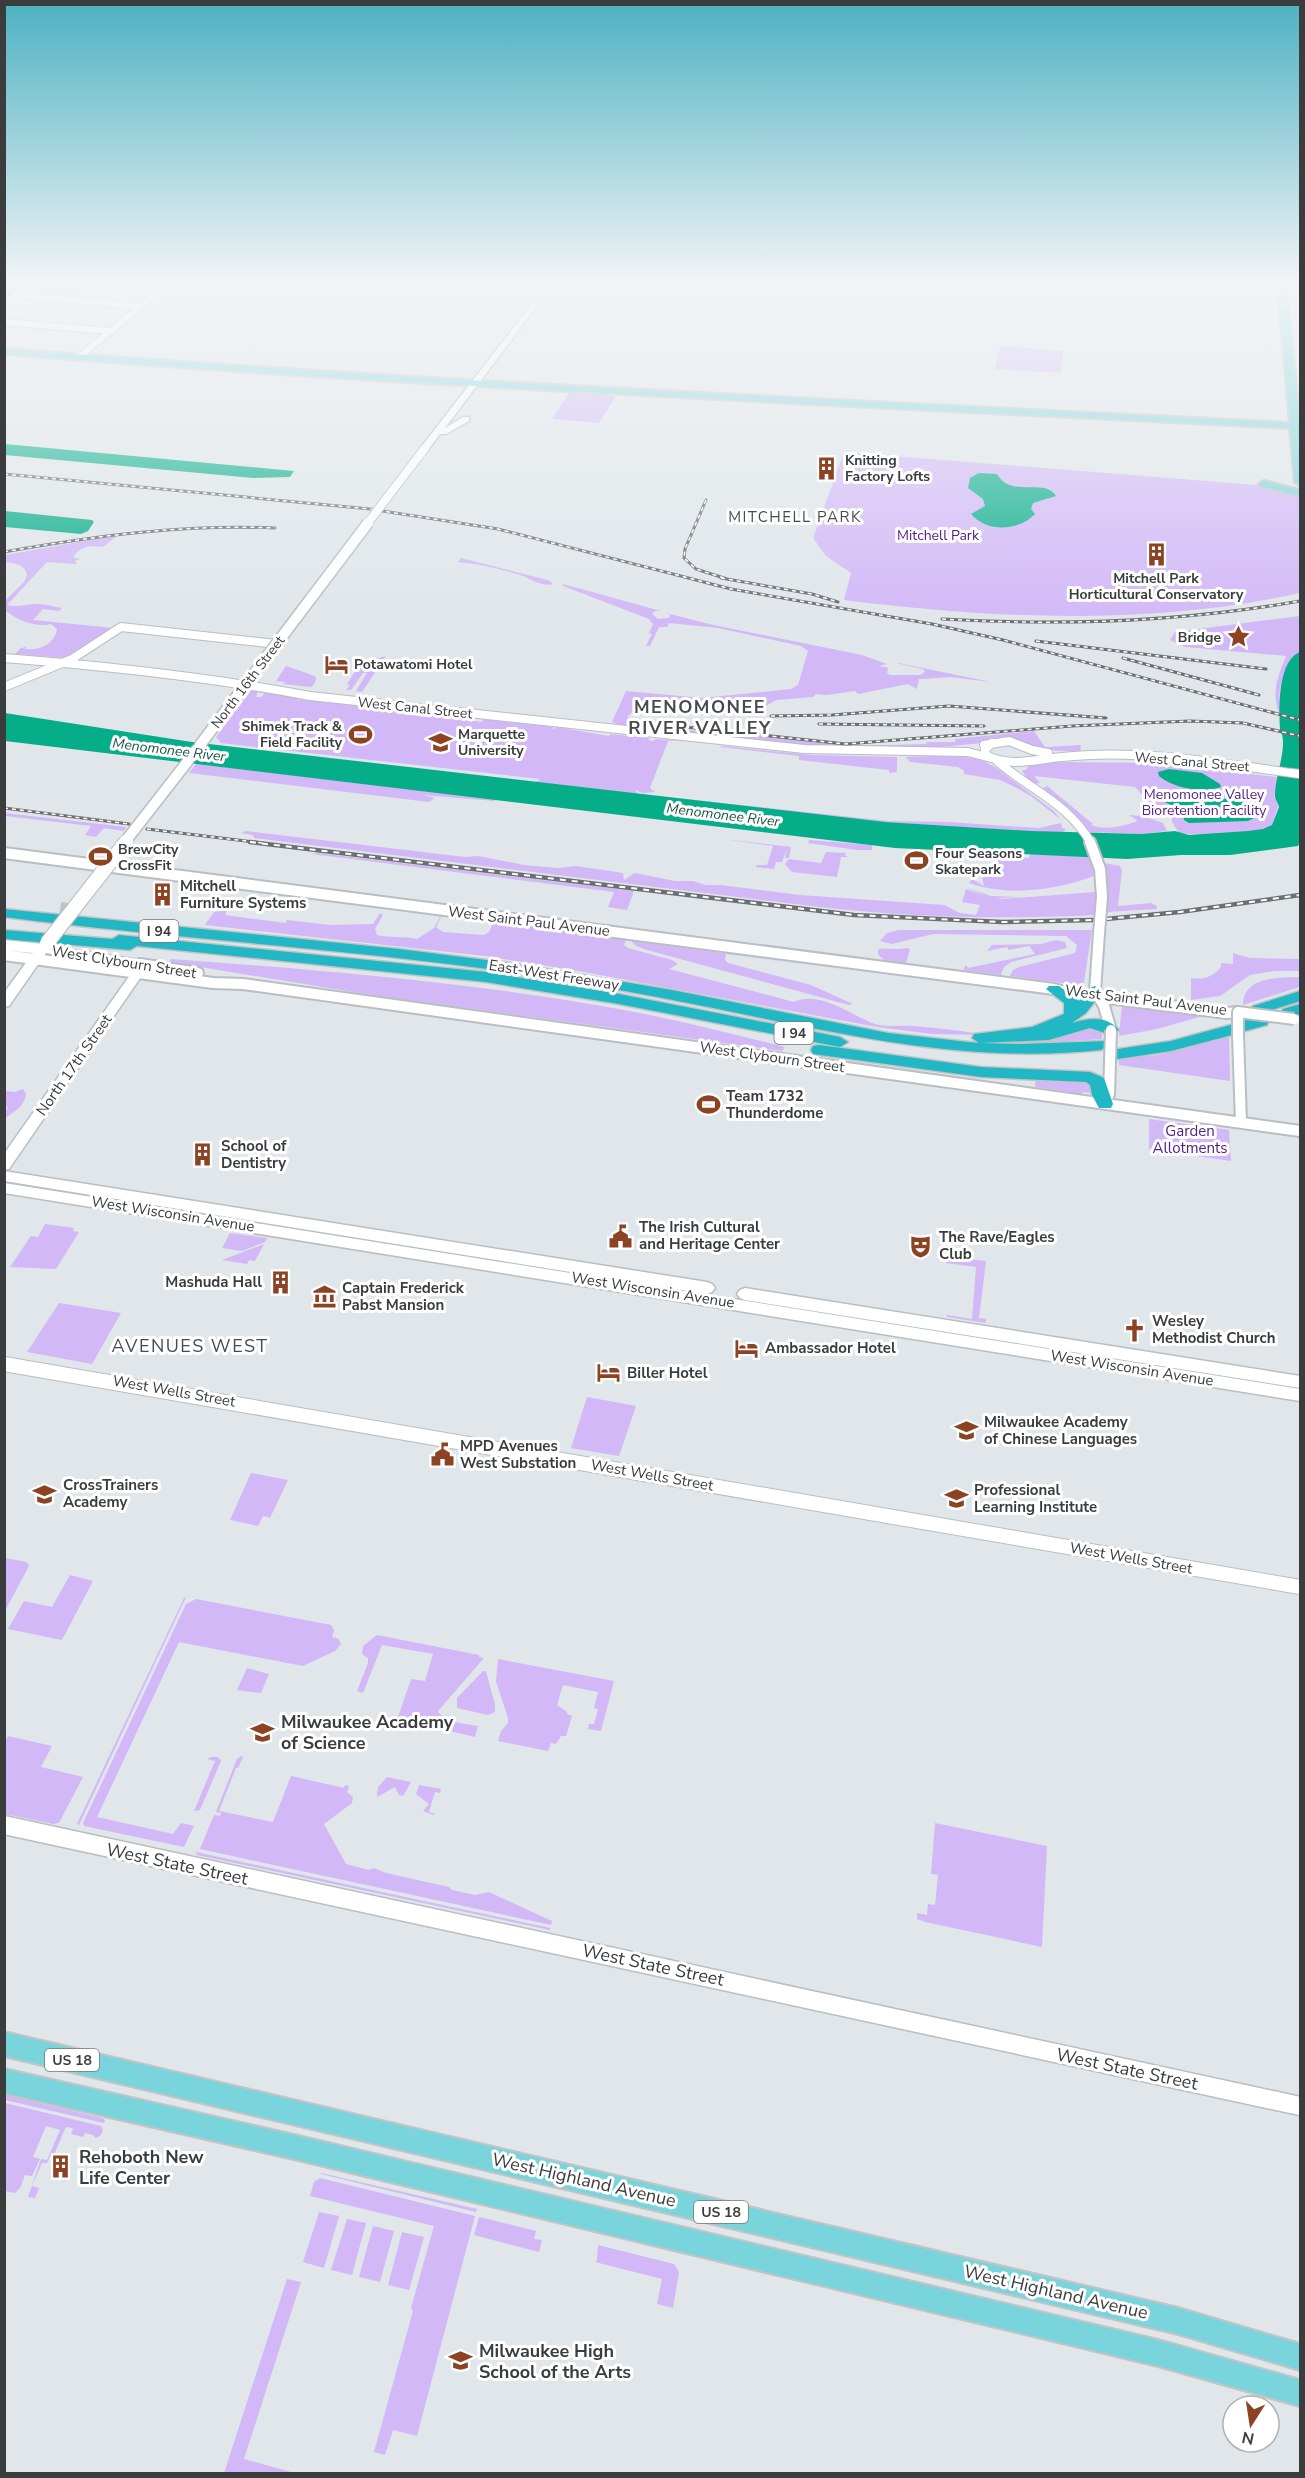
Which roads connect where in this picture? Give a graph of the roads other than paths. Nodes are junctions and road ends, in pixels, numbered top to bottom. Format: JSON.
{"nodes":[{"id":1,"x":466,"y":394,"type":"edge"},
{"id":2,"x":692,"y":394,"type":"edge"},
{"id":3,"x":1294,"y":394,"type":"edge"},
{"id":4,"x":455,"y":408,"type":"junction"},
{"id":5,"x":447,"y":422,"type":"junction"},
{"id":6,"x":1297,"y":425,"type":"edge"},
{"id":7,"x":1298,"y":445,"type":"edge"},
{"id":8,"x":1300,"y":482,"type":"edge"},
{"id":9,"x":1264,"y":484,"type":"dead end"},
{"id":10,"x":1300,"y":493,"type":"edge"},
{"id":11,"x":143,"y":631,"type":"junction"},
{"id":12,"x":95,"y":644,"type":"junction"},
{"id":13,"x":277,"y":644,"type":"junction"},
{"id":14,"x":9,"y":658,"type":"edge"},
{"id":15,"x":63,"y":664,"type":"junction"},
{"id":16,"x":111,"y":667,"type":"junction"},
{"id":17,"x":23,"y":679,"type":"junction"},
{"id":18,"x":4,"y":687,"type":"edge"},
{"id":19,"x":992,"y":743,"type":"junction"},
{"id":20,"x":1022,"y":746,"type":"junction"},
{"id":21,"x":926,"y":750,"type":"junction"},
{"id":22,"x":1083,"y":755,"type":"junction"},
{"id":23,"x":993,"y":759,"type":"junction"},
{"id":24,"x":1021,"y":761,"type":"junction"},
{"id":25,"x":1300,"y":774,"type":"edge"},
{"id":26,"x":1024,"y":781,"type":"junction"},
{"id":27,"x":4,"y":853,"type":"edge"},
{"id":28,"x":4,"y":903,"type":"edge"},
{"id":29,"x":60,"y":910,"type":"tunnel mouth"},
{"id":30,"x":4,"y":912,"type":"edge"},
{"id":31,"x":81,"y":913,"type":"tunnel mouth"},
{"id":32,"x":4,"y":924,"type":"edge"},
{"id":33,"x":4,"y":934,"type":"edge"},
{"id":34,"x":286,"y":942,"type":"junction"},
{"id":35,"x":4,"y":945,"type":"edge"},
{"id":36,"x":4,"y":950,"type":"edge"},
{"id":37,"x":213,"y":950,"type":"junction"},
{"id":38,"x":41,"y":951,"type":"junction"},
{"id":39,"x":4,"y":955,"type":"edge"},
{"id":40,"x":139,"y":968,"type":"junction"},
{"id":41,"x":489,"y":977,"type":"junction"},
{"id":42,"x":1054,"y":989,"type":"junction"},
{"id":43,"x":663,"y":994,"type":"junction"},
{"id":44,"x":1095,"y":995,"type":"junction"},
{"id":45,"x":1300,"y":996,"type":"edge"},
{"id":46,"x":1116,"y":999,"type":"junction"},
{"id":47,"x":4,"y":1003,"type":"edge"},
{"id":48,"x":1074,"y":1014,"type":"junction"},
{"id":49,"x":1296,"y":1015,"type":"edge"},
{"id":50,"x":1239,"y":1018,"type":"junction"},
{"id":51,"x":977,"y":1038,"type":"junction"},
{"id":52,"x":1110,"y":1051,"type":"junction"},
{"id":53,"x":1055,"y":1075,"type":"junction"},
{"id":54,"x":1105,"y":1104,"type":"junction"},
{"id":55,"x":1241,"y":1122,"type":"junction"},
{"id":56,"x":1300,"y":1131,"type":"edge"},
{"id":57,"x":4,"y":1166,"type":"edge"},
{"id":58,"x":4,"y":1176,"type":"edge"},
{"id":59,"x":4,"y":1188,"type":"edge"},
{"id":60,"x":4,"y":1364,"type":"edge"},
{"id":61,"x":1300,"y":1382,"type":"edge"},
{"id":62,"x":1300,"y":1395,"type":"edge"},
{"id":63,"x":1300,"y":1587,"type":"edge"},
{"id":64,"x":4,"y":1825,"type":"edge"},
{"id":65,"x":4,"y":2044,"type":"edge"},
{"id":66,"x":4,"y":2081,"type":"edge"},
{"id":67,"x":1300,"y":2106,"type":"edge"},
{"id":68,"x":1300,"y":2357,"type":"edge"},
{"id":69,"x":1300,"y":2393,"type":"edge"}],
"edges":[{"from":1,"to":4,"type":"main road"},
{"from":2,"to":6,"type":"main road"},
{"from":3,"to":6,"type":"main road"},
{"from":4,"to":5,"type":"main road"},
{"from":4,"to":5,"type":"main road"},
{"from":5,"to":13,"type":"main road","name":"North 16th Street","bridge":true},
{"from":6,"to":7,"type":"main road"},
{"from":7,"to":8,"type":"main road"},
{"from":9,"to":10,"type":"main road"},
{"from":11,"to":12,"type":"street"},
{"from":11,"to":12,"type":"street"},
{"from":11,"to":13,"type":"street"},
{"from":12,"to":15,"type":"street"},
{"from":12,"to":16,"type":"street"},
{"from":13,"to":38,"type":"main road","name":"North 16th Street","bridge":true},
{"from":14,"to":15,"type":"street","name":"West Canal Street"},
{"from":14,"to":17,"type":"street"},
{"from":15,"to":16,"type":"street","name":"West Canal Street"},
{"from":15,"to":17,"type":"street"},
{"from":16,"to":21,"type":"street","name":"West Canal Street"},
{"from":17,"to":18,"type":"street"},
{"from":19,"to":20,"type":"street","name":"West Canal Street"},
{"from":19,"to":21,"type":"street","name":"West Canal Street"},
{"from":19,"to":23,"type":"street"},
{"from":20,"to":22,"type":"street","name":"West Canal Street"},
{"from":20,"to":24,"type":"street"},
{"from":21,"to":23,"type":"street","name":"West Canal Street"},
{"from":22,"to":24,"type":"street","name":"West Canal Street"},
{"from":22,"to":25,"type":"street","name":"West Canal Street"},
{"from":23,"to":24,"type":"street","name":"West Canal Street"},
{"from":23,"to":26,"type":"street"},
{"from":24,"to":26,"type":"street"},
{"from":26,"to":44,"type":"street","bridge":true},
{"from":27,"to":42,"type":"street","name":"West Saint Paul Avenue"},
{"from":28,"to":29,"type":"highway"},
{"from":30,"to":34,"type":"highway","name":"East-West Freeway","number":"I 94"},
{"from":31,"to":34,"type":"highway"},
{"from":32,"to":37,"type":"highway","name":"East-West Freeway"},
{"from":33,"to":37,"type":"highway","number":"I 94"},
{"from":34,"to":43,"type":"highway","name":"East-West Freeway","number":"I 94"},
{"from":35,"to":38,"type":"street","name":"West Clybourn Street"},
{"from":36,"to":38,"type":"street"},
{"from":37,"to":41,"type":"highway","name":"East-West Freeway","number":"I 94"},
{"from":38,"to":39,"type":"street","name":"West Clybourn Street"},
{"from":38,"to":40,"type":"street","name":"West Clybourn Street"},
{"from":38,"to":40,"type":"main road","name":"West Clybourn Street"},
{"from":38,"to":47,"type":"main road","name":"North 16th Street"},
{"from":40,"to":54,"type":"street","name":"West Clybourn Street"},
{"from":40,"to":57,"type":"main road","name":"North 17th Street"},
{"from":41,"to":52,"type":"highway","name":"East-West Freeway","number":"I 94"},
{"from":41,"to":53,"type":"highway"},
{"from":42,"to":44,"type":"street","name":"West Saint Paul Avenue"},
{"from":42,"to":48,"type":"highway"},
{"from":43,"to":51,"type":"highway"},
{"from":43,"to":52,"type":"highway","name":"East-West Freeway","number":"I 94"},
{"from":44,"to":46,"type":"street","name":"West Saint Paul Avenue"},
{"from":44,"to":48,"type":"highway"},
{"from":44,"to":50,"type":"street","name":"West Saint Paul Avenue"},
{"from":44,"to":52,"type":"street"},
{"from":45,"to":50,"type":"highway","name":"East-West Freeway","number":"I 94"},
{"from":46,"to":50,"type":"street","name":"West Saint Paul Avenue"},
{"from":46,"to":52,"type":"street"},
{"from":48,"to":51,"type":"highway"},
{"from":49,"to":50,"type":"street","name":"West Saint Paul Avenue","bridge":true},
{"from":50,"to":52,"type":"highway","name":"East-West Freeway","number":"I 94"},
{"from":50,"to":55,"type":"street"},
{"from":51,"to":52,"type":"highway"},
{"from":52,"to":53,"type":"highway"},
{"from":52,"to":54,"type":"street"},
{"from":53,"to":54,"type":"highway"},
{"from":54,"to":55,"type":"street","name":"West Clybourn Street"},
{"from":55,"to":56,"type":"street","name":"West Clybourn Street"},
{"from":58,"to":61,"type":"main road","name":"West Wisconsin Avenue"},
{"from":59,"to":62,"type":"main road","name":"West Wisconsin Avenue"},
{"from":60,"to":63,"type":"street","name":"West Wells Street"},
{"from":64,"to":67,"type":"street","name":"West State Street"},
{"from":65,"to":68,"type":"main road","name":"West Highland Avenue","number":"US 18"},
{"from":66,"to":69,"type":"main road","number":"US 18"}]}
